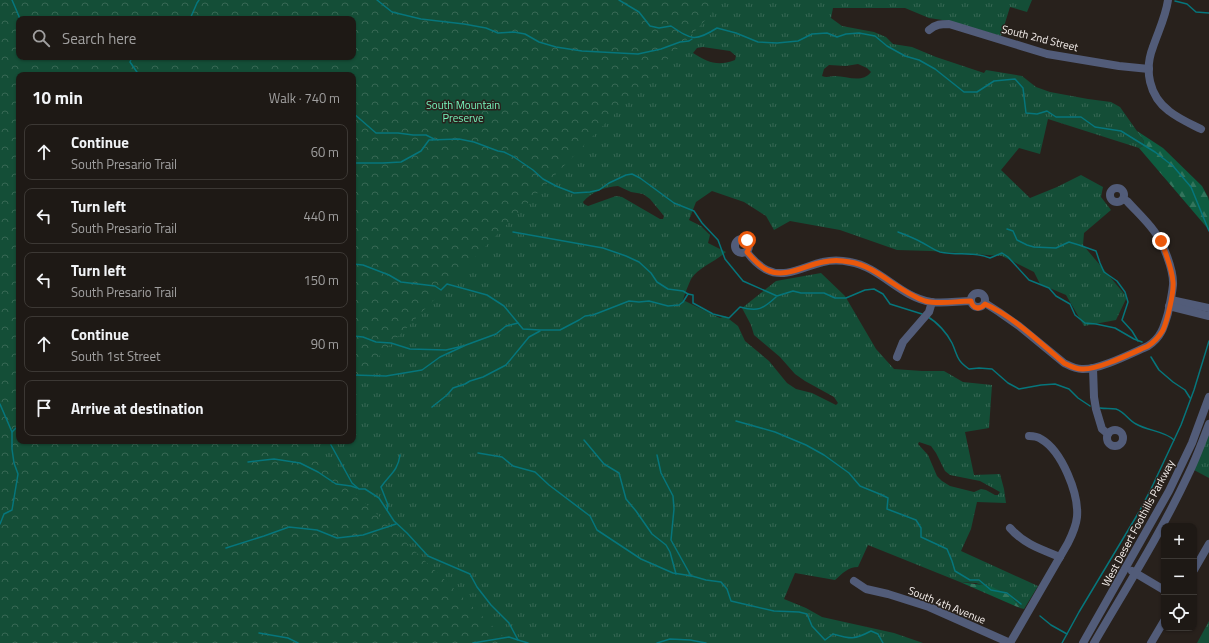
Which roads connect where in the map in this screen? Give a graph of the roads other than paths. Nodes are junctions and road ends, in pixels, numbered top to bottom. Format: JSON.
{"nodes":[{"id":1,"x":1168,"y":0,"type":"edge"},
{"id":2,"x":930,"y":30,"type":"dead end"},
{"id":3,"x":1148,"y":69,"type":"junction"},
{"id":4,"x":1202,"y":129,"type":"dead end"},
{"id":5,"x":1123,"y":199,"type":"dead end"},
{"id":6,"x":747,"y":252,"type":"dead end"},
{"id":7,"x":971,"y":301,"type":"junction"},
{"id":8,"x":932,"y":302,"type":"junction"},
{"id":9,"x":1170,"y":303,"type":"junction"},
{"id":10,"x":985,"y":304,"type":"junction"},
{"id":11,"x":1209,"y":308,"type":"edge"},
{"id":12,"x":1209,"y":316,"type":"edge"},
{"id":13,"x":897,"y":357,"type":"dead end"},
{"id":14,"x":1093,"y":368,"type":"junction"},
{"id":15,"x":1209,"y":397,"type":"edge"},
{"id":16,"x":1209,"y":424,"type":"edge"},
{"id":17,"x":1108,"y":434,"type":"dead end"},
{"id":18,"x":1030,"y":436,"type":"dead end"},
{"id":19,"x":1010,"y":528,"type":"dead end"},
{"id":20,"x":1209,"y":544,"type":"edge"},
{"id":21,"x":1060,"y":557,"type":"junction"},
{"id":22,"x":1197,"y":565,"type":"edge"},
{"id":23,"x":1126,"y":568,"type":"junction"},
{"id":24,"x":1135,"y":573,"type":"junction"},
{"id":25,"x":854,"y":581,"type":"dead end"},
{"id":26,"x":1161,"y":588,"type":"edge"},
{"id":27,"x":1161,"y":626,"type":"edge"},
{"id":28,"x":1010,"y":643,"type":"edge"},
{"id":29,"x":1083,"y":643,"type":"edge"},
{"id":30,"x":1094,"y":643,"type":"edge"},
{"id":31,"x":1151,"y":643,"type":"edge"}],
"edges":[{"from":1,"to":3,"type":"street"},
{"from":2,"to":3,"type":"street","name":"South 2nd Street"},
{"from":3,"to":4,"type":"street"},
{"from":5,"to":9,"type":"street"},
{"from":6,"to":8,"type":"street"},
{"from":7,"to":8,"type":"street"},
{"from":7,"to":10,"type":"street"},
{"from":7,"to":10,"type":"street"},
{"from":8,"to":13,"type":"street"},
{"from":9,"to":11,"type":"street"},
{"from":9,"to":12,"type":"street"},
{"from":9,"to":14,"type":"street"},
{"from":10,"to":14,"type":"street"},
{"from":14,"to":17,"type":"street"},
{"from":15,"to":23,"type":"street","name":"West Desert Foothills Parkway"},
{"from":16,"to":24,"type":"street","name":"West Desert Foothills Parkway"},
{"from":18,"to":21,"type":"street"},
{"from":19,"to":21,"type":"street"},
{"from":20,"to":22,"type":"street"},
{"from":21,"to":28,"type":"street"},
{"from":23,"to":24,"type":"street"},
{"from":23,"to":29,"type":"street","name":"West Desert Foothills Parkway"},
{"from":24,"to":26,"type":"street"},
{"from":24,"to":30,"type":"street","name":"West Desert Foothills Parkway"},
{"from":25,"to":28,"type":"street","name":"South 4th Avenue"},
{"from":27,"to":31,"type":"street"}]}
